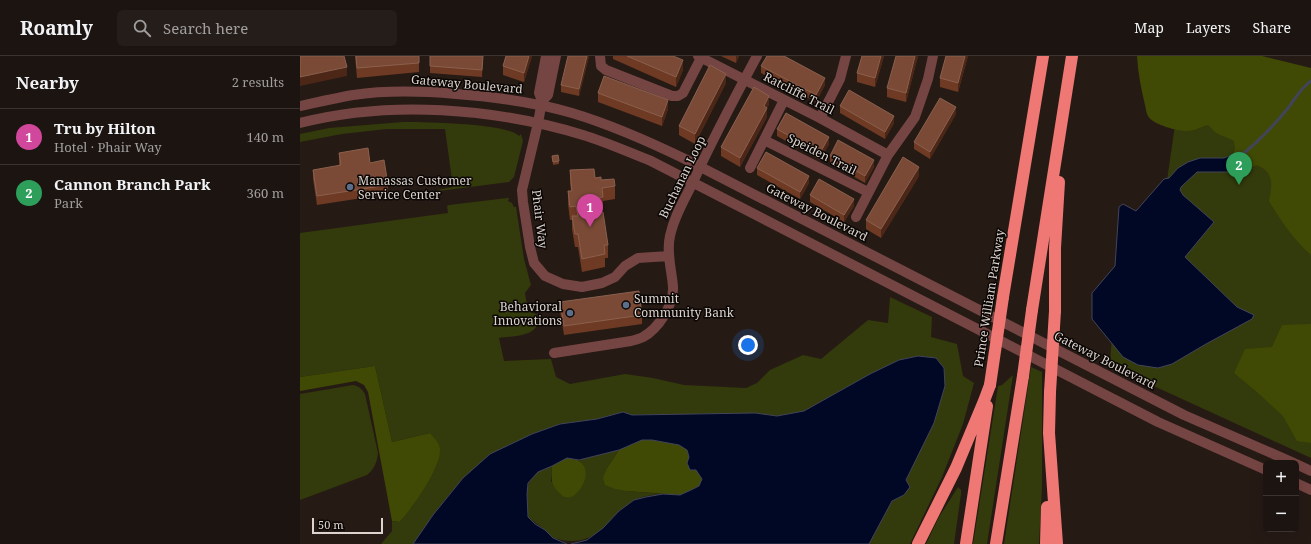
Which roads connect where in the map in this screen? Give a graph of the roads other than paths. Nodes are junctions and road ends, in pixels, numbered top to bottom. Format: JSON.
{"nodes":[{"id":1,"x":546,"y":56,"type":"edge"},
{"id":2,"x":556,"y":56,"type":"edge"},
{"id":3,"x":600,"y":56,"type":"edge"},
{"id":4,"x":757,"y":56,"type":"edge"},
{"id":5,"x":846,"y":56,"type":"edge"},
{"id":6,"x":933,"y":56,"type":"edge"},
{"id":7,"x":1043,"y":56,"type":"edge"},
{"id":8,"x":1072,"y":56,"type":"edge"},
{"id":9,"x":700,"y":57,"type":"edge"},
{"id":10,"x":744,"y":80,"type":"junction"},
{"id":11,"x":784,"y":100,"type":"junction"},
{"id":12,"x":541,"y":103,"type":"junction"},
{"id":13,"x":300,"y":106,"type":"edge"},
{"id":14,"x":1064,"y":110,"type":"junction"},
{"id":15,"x":820,"y":118,"type":"junction"},
{"id":16,"x":300,"y":123,"type":"edge"},
{"id":17,"x":538,"y":123,"type":"junction"},
{"id":18,"x":764,"y":140,"type":"junction"},
{"id":19,"x":888,"y":154,"type":"junction"},
{"id":20,"x":700,"y":166,"type":"junction"},
{"id":21,"x":750,"y":168,"type":"dead end"},
{"id":22,"x":692,"y":183,"type":"junction"},
{"id":23,"x":868,"y":192,"type":"junction"},
{"id":24,"x":856,"y":217,"type":"dead end"},
{"id":25,"x":669,"y":256,"type":"junction"},
{"id":26,"x":554,"y":352,"type":"dead end"},
{"id":27,"x":1026,"y":354,"type":"junction"},
{"id":28,"x":990,"y":385,"type":"junction"},
{"id":29,"x":1049,"y":433,"type":"junction"},
{"id":30,"x":1288,"y":460,"type":"edge"},
{"id":31,"x":1299,"y":465,"type":"edge"},
{"id":32,"x":1263,"y":469,"type":"edge"},
{"id":33,"x":1311,"y":470,"type":"edge"},
{"id":34,"x":1299,"y":484,"type":"edge"},
{"id":35,"x":1311,"y":490,"type":"edge"},
{"id":36,"x":918,"y":544,"type":"edge"},
{"id":37,"x":966,"y":544,"type":"edge"},
{"id":38,"x":996,"y":544,"type":"edge"},
{"id":39,"x":1046,"y":544,"type":"edge"},
{"id":40,"x":1057,"y":544,"type":"edge"}],
"edges":[{"from":1,"to":12,"type":"street"},
{"from":2,"to":12,"type":"street"},
{"from":3,"to":9,"type":"street"},
{"from":4,"to":10,"type":"street","name":"Buchanan Loop"},
{"from":5,"to":15,"type":"street"},
{"from":6,"to":19,"type":"street"},
{"from":7,"to":28,"type":"highway","name":"Prince William Parkway","bridge":true},
{"from":8,"to":14,"type":"highway"},
{"from":9,"to":10,"type":"street","name":"Ratcliffe Trail"},
{"from":10,"to":11,"type":"street","name":"Ratcliffe Trail"},
{"from":10,"to":20,"type":"street","name":"Buchanan Loop"},
{"from":11,"to":15,"type":"street","name":"Ratcliffe Trail"},
{"from":11,"to":18,"type":"street"},
{"from":12,"to":13,"type":"street","name":"Gateway Boulevard"},
{"from":12,"to":17,"type":"street"},
{"from":12,"to":20,"type":"street","name":"Gateway Boulevard"},
{"from":14,"to":27,"type":"highway","bridge":true},
{"from":14,"to":29,"type":"highway","bridge":true},
{"from":15,"to":19,"type":"street","name":"Ratcliffe Trail"},
{"from":16,"to":17,"type":"street"},
{"from":17,"to":22,"type":"street"},
{"from":17,"to":25,"type":"street","name":"Phair Way"},
{"from":18,"to":21,"type":"street"},
{"from":18,"to":23,"type":"street","name":"Speiden Trail"},
{"from":19,"to":23,"type":"street"},
{"from":20,"to":22,"type":"street","name":"Buchanan Loop"},
{"from":20,"to":30,"type":"street","name":"Gateway Boulevard"},
{"from":22,"to":25,"type":"street","name":"Buchanan Loop"},
{"from":22,"to":27,"type":"street"},
{"from":23,"to":24,"type":"street"},
{"from":25,"to":26,"type":"street","name":"Buchanan Loop"},
{"from":27,"to":32,"type":"street"},
{"from":27,"to":38,"type":"highway","bridge":true},
{"from":28,"to":36,"type":"highway"},
{"from":28,"to":37,"type":"highway","name":"Prince William Parkway"},
{"from":29,"to":39,"type":"highway"},
{"from":29,"to":40,"type":"highway"},
{"from":31,"to":33,"type":"street","name":"Gateway Boulevard"},
{"from":34,"to":35,"type":"street"}]}
